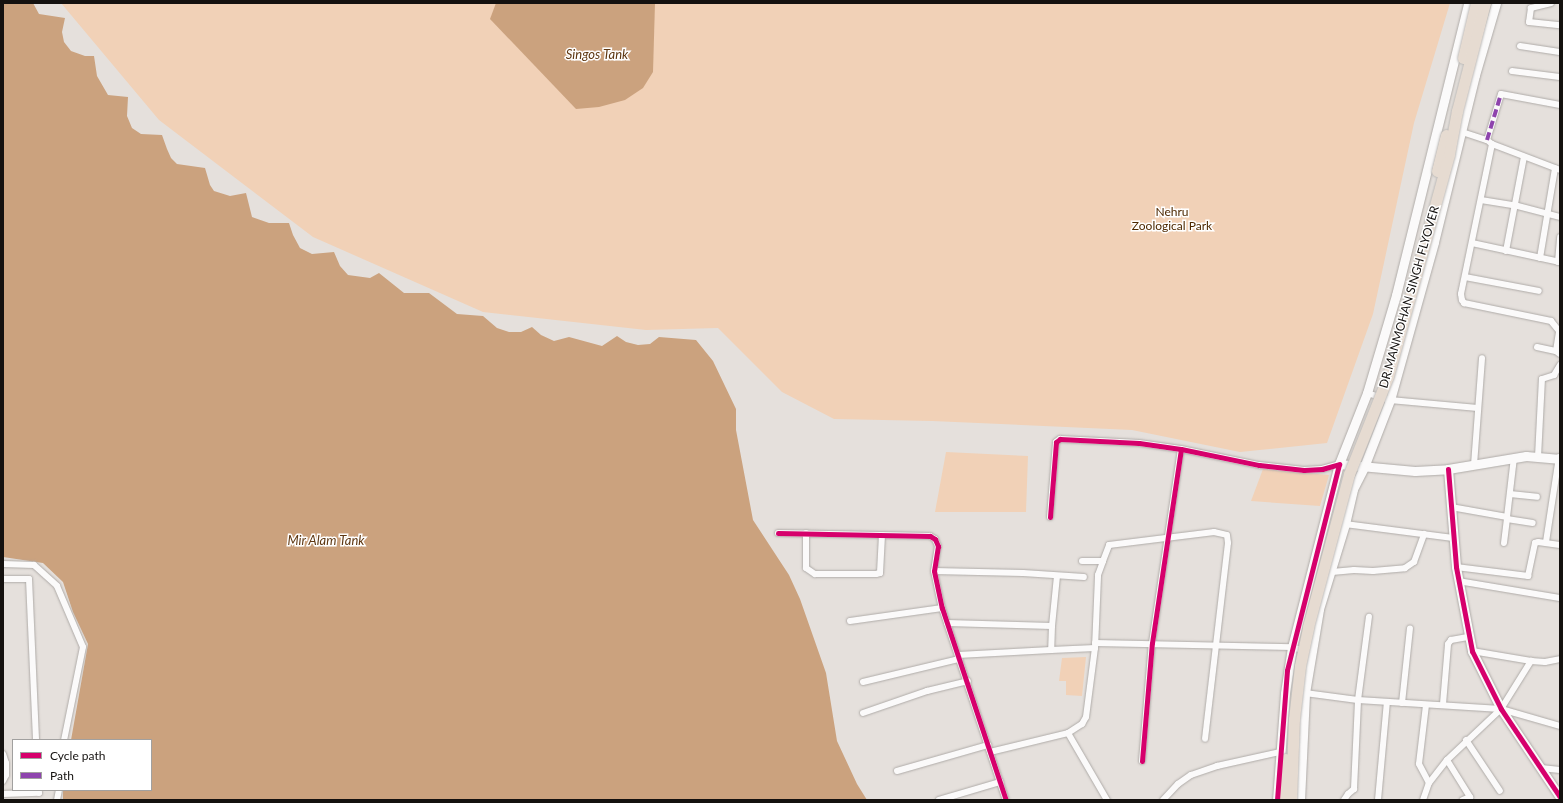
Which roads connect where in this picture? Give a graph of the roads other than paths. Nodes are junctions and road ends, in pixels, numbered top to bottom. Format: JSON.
{"nodes":[{"id":1,"x":1468,"y":3,"type":"edge"},
{"id":2,"x":1476,"y":3,"type":"edge"},
{"id":3,"x":1486,"y":3,"type":"edge"},
{"id":4,"x":1496,"y":3,"type":"edge"},
{"id":5,"x":1551,"y":3,"type":"edge"},
{"id":6,"x":1560,"y":26,"type":"edge"},
{"id":7,"x":1520,"y":46,"type":"dead end"},
{"id":8,"x":1560,"y":52,"type":"edge"},
{"id":9,"x":1512,"y":71,"type":"dead end"},
{"id":10,"x":1451,"y":73,"type":"junction"},
{"id":11,"x":1475,"y":75,"type":"junction"},
{"id":12,"x":1560,"y":77,"type":"edge"},
{"id":13,"x":1560,"y":105,"type":"edge"},
{"id":14,"x":1462,"y":132,"type":"junction"},
{"id":15,"x":1490,"y":142,"type":"junction"},
{"id":16,"x":1524,"y":157,"type":"junction"},
{"id":17,"x":1558,"y":169,"type":"edge"},
{"id":18,"x":1481,"y":200,"type":"junction"},
{"id":19,"x":1514,"y":206,"type":"junction"},
{"id":20,"x":1549,"y":215,"type":"junction"},
{"id":21,"x":1560,"y":217,"type":"edge"},
{"id":22,"x":1560,"y":237,"type":"edge"},
{"id":23,"x":1472,"y":243,"type":"junction"},
{"id":24,"x":1506,"y":251,"type":"junction"},
{"id":25,"x":1540,"y":258,"type":"junction"},
{"id":26,"x":1559,"y":262,"type":"edge"},
{"id":27,"x":1465,"y":277,"type":"junction"},
{"id":28,"x":1539,"y":290,"type":"dead end"},
{"id":29,"x":1560,"y":332,"type":"edge"},
{"id":30,"x":1537,"y":347,"type":"dead end"},
{"id":31,"x":1558,"y":353,"type":"edge"},
{"id":32,"x":1482,"y":358,"type":"dead end"},
{"id":33,"x":1560,"y":365,"type":"edge"},
{"id":34,"x":1367,"y":393,"type":"junction"},
{"id":35,"x":1390,"y":400,"type":"junction"},
{"id":36,"x":1478,"y":408,"type":"junction"},
{"id":37,"x":1181,"y":449,"type":"junction"},
{"id":38,"x":1514,"y":457,"type":"junction"},
{"id":39,"x":1538,"y":457,"type":"junction"},
{"id":40,"x":1559,"y":458,"type":"edge"},
{"id":41,"x":1339,"y":464,"type":"junction"},
{"id":42,"x":1474,"y":465,"type":"junction"},
{"id":43,"x":1364,"y":467,"type":"junction"},
{"id":44,"x":1448,"y":469,"type":"junction"},
{"id":45,"x":1510,"y":494,"type":"junction"},
{"id":46,"x":1537,"y":497,"type":"dead end"},
{"id":47,"x":1451,"y":507,"type":"junction"},
{"id":48,"x":1050,"y":517,"type":"dead end"},
{"id":49,"x":1507,"y":518,"type":"junction"},
{"id":50,"x":1533,"y":523,"type":"dead end"},
{"id":51,"x":1345,"y":524,"type":"junction"},
{"id":52,"x":778,"y":533,"type":"dead end"},
{"id":53,"x":806,"y":533,"type":"junction"},
{"id":54,"x":1424,"y":534,"type":"junction"},
{"id":55,"x":882,"y":535,"type":"junction"},
{"id":56,"x":1168,"y":538,"type":"junction"},
{"id":57,"x":1453,"y":538,"type":"junction"},
{"id":58,"x":1546,"y":542,"type":"junction"},
{"id":59,"x":1504,"y":543,"type":"dead end"},
{"id":60,"x":1560,"y":545,"type":"edge"},
{"id":61,"x":1082,"y":561,"type":"dead end"},
{"id":62,"x":1103,"y":561,"type":"junction"},
{"id":63,"x":3,"y":564,"type":"edge"},
{"id":64,"x":1456,"y":567,"type":"junction"},
{"id":65,"x":934,"y":571,"type":"junction"},
{"id":66,"x":1332,"y":572,"type":"junction"},
{"id":67,"x":1057,"y":576,"type":"junction"},
{"id":68,"x":1084,"y":578,"type":"dead end"},
{"id":69,"x":3,"y":579,"type":"edge"},
{"id":70,"x":1458,"y":581,"type":"junction"},
{"id":71,"x":1560,"y":598,"type":"edge"},
{"id":72,"x":942,"y":608,"type":"junction"},
{"id":73,"x":1369,"y":617,"type":"dead end"},
{"id":74,"x":850,"y":621,"type":"dead end"},
{"id":75,"x":947,"y":623,"type":"junction"},
{"id":76,"x":1052,"y":626,"type":"junction"},
{"id":77,"x":1410,"y":628,"type":"dead end"},
{"id":78,"x":1468,"y":636,"type":"junction"},
{"id":79,"x":1152,"y":643,"type":"junction"},
{"id":80,"x":1216,"y":645,"type":"junction"},
{"id":81,"x":1095,"y":646,"type":"junction"},
{"id":82,"x":1292,"y":647,"type":"junction"},
{"id":83,"x":1051,"y":650,"type":"junction"},
{"id":84,"x":1472,"y":651,"type":"junction"},
{"id":85,"x":1310,"y":652,"type":"junction"},
{"id":86,"x":958,"y":657,"type":"junction"},
{"id":87,"x":1560,"y":659,"type":"edge"},
{"id":88,"x":1530,"y":661,"type":"junction"},
{"id":89,"x":968,"y":681,"type":"junction"},
{"id":90,"x":863,"y":682,"type":"dead end"},
{"id":91,"x":1305,"y":693,"type":"junction"},
{"id":92,"x":1358,"y":700,"type":"junction"},
{"id":93,"x":1387,"y":702,"type":"junction"},
{"id":94,"x":1402,"y":703,"type":"junction"},
{"id":95,"x":1444,"y":704,"type":"junction"},
{"id":96,"x":1426,"y":705,"type":"junction"},
{"id":97,"x":1501,"y":709,"type":"junction"},
{"id":98,"x":863,"y":713,"type":"dead end"},
{"id":99,"x":1560,"y":726,"type":"edge"},
{"id":100,"x":1068,"y":733,"type":"junction"},
{"id":101,"x":36,"y":739,"type":"edge"},
{"id":102,"x":64,"y":739,"type":"edge"},
{"id":103,"x":1205,"y":739,"type":"dead end"},
{"id":104,"x":1466,"y":740,"type":"junction"},
{"id":105,"x":988,"y":745,"type":"junction"},
{"id":106,"x":990,"y":752,"type":"junction"},
{"id":107,"x":1280,"y":752,"type":"junction"},
{"id":108,"x":3,"y":754,"type":"edge"},
{"id":109,"x":1447,"y":760,"type":"junction"},
{"id":110,"x":1142,"y":761,"type":"dead end"},
{"id":111,"x":1541,"y":768,"type":"junction"},
{"id":112,"x":1560,"y":770,"type":"edge"},
{"id":113,"x":897,"y":771,"type":"dead end"},
{"id":114,"x":3,"y":781,"type":"edge"},
{"id":115,"x":1000,"y":782,"type":"junction"},
{"id":116,"x":1429,"y":782,"type":"junction"},
{"id":117,"x":38,"y":791,"type":"edge"},
{"id":118,"x":1500,"y":791,"type":"dead end"},
{"id":119,"x":3,"y":794,"type":"edge"},
{"id":120,"x":1560,"y":797,"type":"edge"},
{"id":121,"x":939,"y":800,"type":"edge"},
{"id":122,"x":1006,"y":800,"type":"edge"},
{"id":123,"x":1107,"y":800,"type":"edge"},
{"id":124,"x":1163,"y":800,"type":"edge"},
{"id":125,"x":1277,"y":800,"type":"edge"},
{"id":126,"x":1284,"y":800,"type":"edge"},
{"id":127,"x":1291,"y":800,"type":"edge"},
{"id":128,"x":1300,"y":800,"type":"edge"},
{"id":129,"x":1344,"y":800,"type":"edge"},
{"id":130,"x":1378,"y":800,"type":"edge"},
{"id":131,"x":1423,"y":800,"type":"edge"},
{"id":132,"x":1463,"y":800,"type":"edge"}],
"edges":[{"from":1,"to":10,"type":"main road"},
{"from":2,"to":126,"type":"highway","name":"DR.MANMOHAN SINGH FLYOVER","bridge":true},
{"from":3,"to":127,"type":"highway","name":"DR.MANMOHAN SINGH FLYOVER","bridge":true},
{"from":4,"to":11,"type":"main road"},
{"from":5,"to":6,"type":"street"},
{"from":7,"to":8,"type":"street"},
{"from":9,"to":12,"type":"street"},
{"from":10,"to":11,"type":"main road"},
{"from":10,"to":34,"type":"main road"},
{"from":11,"to":14,"type":"main road"},
{"from":13,"to":15,"type":"street"},
{"from":14,"to":15,"type":"street"},
{"from":14,"to":35,"type":"main road"},
{"from":15,"to":16,"type":"street"},
{"from":15,"to":18,"type":"street"},
{"from":16,"to":17,"type":"street"},
{"from":16,"to":19,"type":"street"},
{"from":17,"to":20,"type":"street"},
{"from":18,"to":19,"type":"street"},
{"from":18,"to":23,"type":"street"},
{"from":19,"to":20,"type":"street"},
{"from":19,"to":24,"type":"street"},
{"from":20,"to":21,"type":"street"},
{"from":20,"to":25,"type":"street"},
{"from":22,"to":26,"type":"street"},
{"from":23,"to":24,"type":"street"},
{"from":23,"to":27,"type":"street"},
{"from":24,"to":25,"type":"street"},
{"from":25,"to":26,"type":"street"},
{"from":27,"to":28,"type":"street"},
{"from":27,"to":29,"type":"street"},
{"from":29,"to":31,"type":"street"},
{"from":30,"to":31,"type":"street"},
{"from":32,"to":36,"type":"street"},
{"from":33,"to":39,"type":"street"},
{"from":34,"to":35,"type":"street"},
{"from":34,"to":41,"type":"main road"},
{"from":35,"to":36,"type":"street"},
{"from":35,"to":43,"type":"main road"},
{"from":36,"to":42,"type":"street"},
{"from":37,"to":41,"type":"street"},
{"from":37,"to":48,"type":"street"},
{"from":37,"to":56,"type":"street"},
{"from":38,"to":39,"type":"main road"},
{"from":38,"to":42,"type":"main road"},
{"from":38,"to":45,"type":"street"},
{"from":39,"to":40,"type":"main road"},
{"from":40,"to":58,"type":"street"},
{"from":41,"to":43,"type":"main road"},
{"from":41,"to":82,"type":"main road"},
{"from":42,"to":44,"type":"main road"},
{"from":43,"to":44,"type":"main road"},
{"from":43,"to":51,"type":"main road"},
{"from":44,"to":47,"type":"main road"},
{"from":45,"to":46,"type":"street"},
{"from":45,"to":49,"type":"street"},
{"from":47,"to":49,"type":"street"},
{"from":47,"to":57,"type":"main road"},
{"from":49,"to":50,"type":"street"},
{"from":49,"to":59,"type":"street"},
{"from":51,"to":54,"type":"street"},
{"from":51,"to":66,"type":"main road"},
{"from":52,"to":53,"type":"street"},
{"from":53,"to":55,"type":"street"},
{"from":53,"to":55,"type":"street"},
{"from":54,"to":57,"type":"street"},
{"from":54,"to":66,"type":"street"},
{"from":55,"to":65,"type":"street"},
{"from":56,"to":62,"type":"street"},
{"from":56,"to":79,"type":"street"},
{"from":56,"to":80,"type":"street"},
{"from":57,"to":64,"type":"main road"},
{"from":58,"to":60,"type":"street"},
{"from":58,"to":64,"type":"street"},
{"from":61,"to":62,"type":"street"},
{"from":62,"to":81,"type":"street"},
{"from":63,"to":102,"type":"street"},
{"from":64,"to":70,"type":"main road"},
{"from":65,"to":67,"type":"street"},
{"from":65,"to":72,"type":"street"},
{"from":66,"to":85,"type":"main road"},
{"from":67,"to":68,"type":"street"},
{"from":67,"to":76,"type":"street"},
{"from":69,"to":101,"type":"street"},
{"from":70,"to":71,"type":"street"},
{"from":70,"to":78,"type":"main road"},
{"from":72,"to":74,"type":"street"},
{"from":72,"to":75,"type":"street"},
{"from":73,"to":92,"type":"street"},
{"from":75,"to":76,"type":"street"},
{"from":75,"to":86,"type":"street"},
{"from":76,"to":83,"type":"street"},
{"from":77,"to":94,"type":"street"},
{"from":78,"to":84,"type":"main road"},
{"from":78,"to":95,"type":"street"},
{"from":79,"to":80,"type":"street"},
{"from":79,"to":81,"type":"street"},
{"from":79,"to":110,"type":"street"},
{"from":80,"to":82,"type":"street"},
{"from":80,"to":103,"type":"street"},
{"from":81,"to":83,"type":"street"},
{"from":81,"to":100,"type":"street"},
{"from":82,"to":85,"type":"street"},
{"from":82,"to":107,"type":"main road"},
{"from":83,"to":86,"type":"street"},
{"from":84,"to":88,"type":"street"},
{"from":84,"to":97,"type":"main road"},
{"from":85,"to":91,"type":"main road"},
{"from":86,"to":89,"type":"street"},
{"from":86,"to":90,"type":"street"},
{"from":87,"to":88,"type":"street"},
{"from":88,"to":97,"type":"street"},
{"from":89,"to":98,"type":"street"},
{"from":89,"to":105,"type":"street"},
{"from":91,"to":92,"type":"street"},
{"from":91,"to":128,"type":"main road"},
{"from":92,"to":93,"type":"street"},
{"from":92,"to":129,"type":"street"},
{"from":93,"to":94,"type":"street"},
{"from":93,"to":130,"type":"street"},
{"from":94,"to":96,"type":"street"},
{"from":95,"to":96,"type":"street"},
{"from":95,"to":97,"type":"street"},
{"from":96,"to":116,"type":"street"},
{"from":97,"to":99,"type":"street"},
{"from":97,"to":104,"type":"street"},
{"from":97,"to":111,"type":"main road"},
{"from":100,"to":106,"type":"street"},
{"from":100,"to":123,"type":"street"},
{"from":104,"to":109,"type":"street"},
{"from":104,"to":118,"type":"street"},
{"from":105,"to":106,"type":"street"},
{"from":105,"to":113,"type":"street"},
{"from":106,"to":115,"type":"street"},
{"from":107,"to":124,"type":"street"},
{"from":107,"to":125,"type":"main road"},
{"from":108,"to":114,"type":"street"},
{"from":109,"to":116,"type":"street"},
{"from":109,"to":132,"type":"street"},
{"from":111,"to":112,"type":"street"},
{"from":111,"to":120,"type":"main road"},
{"from":115,"to":121,"type":"street"},
{"from":115,"to":122,"type":"street"},
{"from":116,"to":131,"type":"street"},
{"from":117,"to":119,"type":"street"}]}
